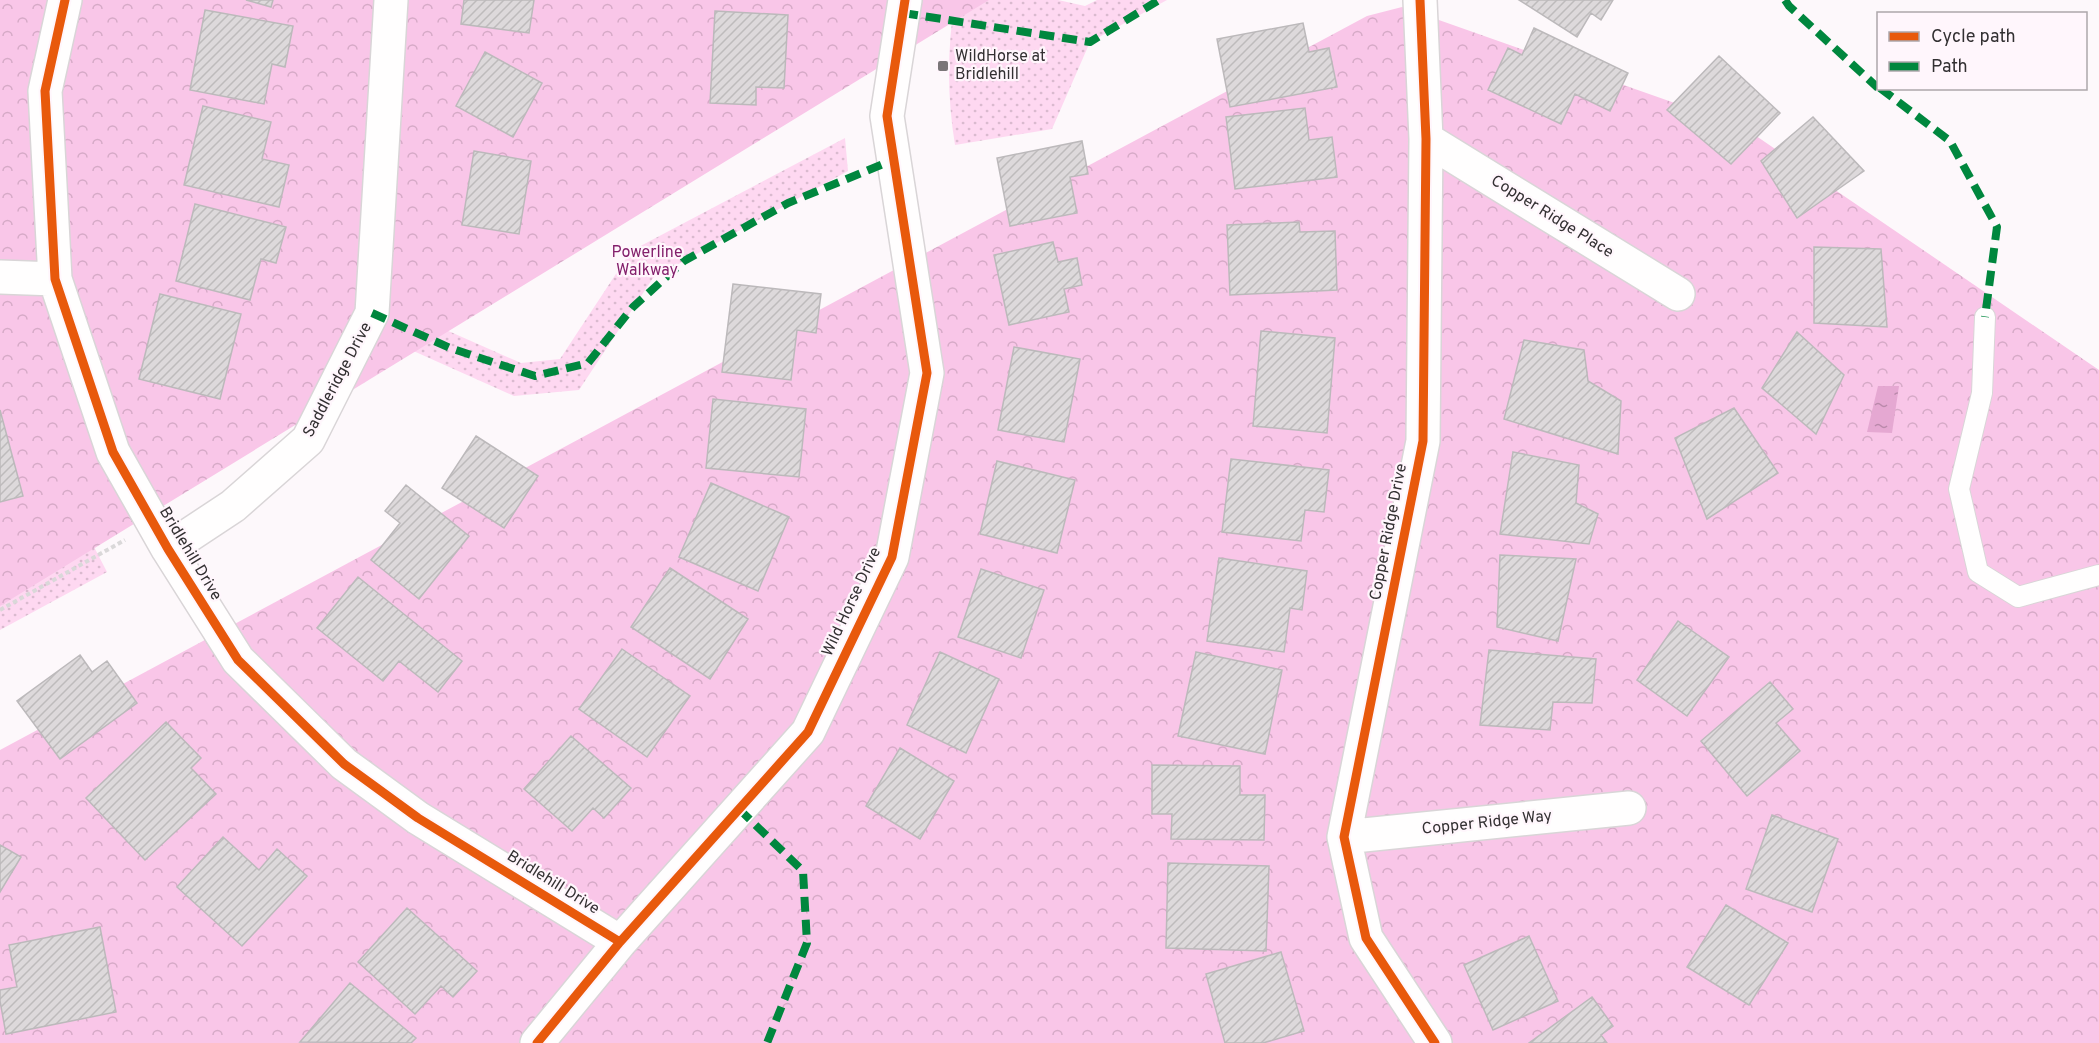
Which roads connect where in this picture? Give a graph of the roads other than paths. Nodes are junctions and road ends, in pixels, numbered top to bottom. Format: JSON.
{"nodes":[{"id":1,"x":65,"y":0,"type":"edge"},
{"id":2,"x":391,"y":0,"type":"edge"},
{"id":3,"x":905,"y":0,"type":"edge"},
{"id":4,"x":1420,"y":0,"type":"edge"},
{"id":5,"x":1426,"y":139,"type":"junction"},
{"id":6,"x":0,"y":277,"type":"edge"},
{"id":7,"x":55,"y":279,"type":"junction"},
{"id":8,"x":1678,"y":294,"type":"dead end"},
{"id":9,"x":1985,"y":317,"type":"dead end"},
{"id":10,"x":168,"y":549,"type":"junction"},
{"id":11,"x":2099,"y":574,"type":"edge"},
{"id":12,"x":1629,"y":808,"type":"dead end"},
{"id":13,"x":1344,"y":837,"type":"junction"},
{"id":14,"x":620,"y":942,"type":"junction"},
{"id":15,"x":537,"y":1043,"type":"edge"},
{"id":16,"x":1435,"y":1043,"type":"edge"}],
"edges":[{"from":1,"to":7,"type":"street","name":"Bridlehill Drive"},
{"from":2,"to":10,"type":"street","name":"Saddleridge Drive"},
{"from":3,"to":14,"type":"street","name":"Wild Horse Drive"},
{"from":4,"to":5,"type":"street","name":"Copper Ridge Drive"},
{"from":5,"to":8,"type":"street","name":"Copper Ridge Place"},
{"from":5,"to":13,"type":"street","name":"Copper Ridge Drive"},
{"from":6,"to":7,"type":"street"},
{"from":7,"to":10,"type":"street","name":"Bridlehill Drive"},
{"from":9,"to":11,"type":"lane"},
{"from":10,"to":14,"type":"street","name":"Bridlehill Drive"},
{"from":12,"to":13,"type":"street","name":"Copper Ridge Way"},
{"from":13,"to":16,"type":"street","name":"Copper Ridge Drive"},
{"from":14,"to":15,"type":"street","name":"Wild Horse Drive"}]}
